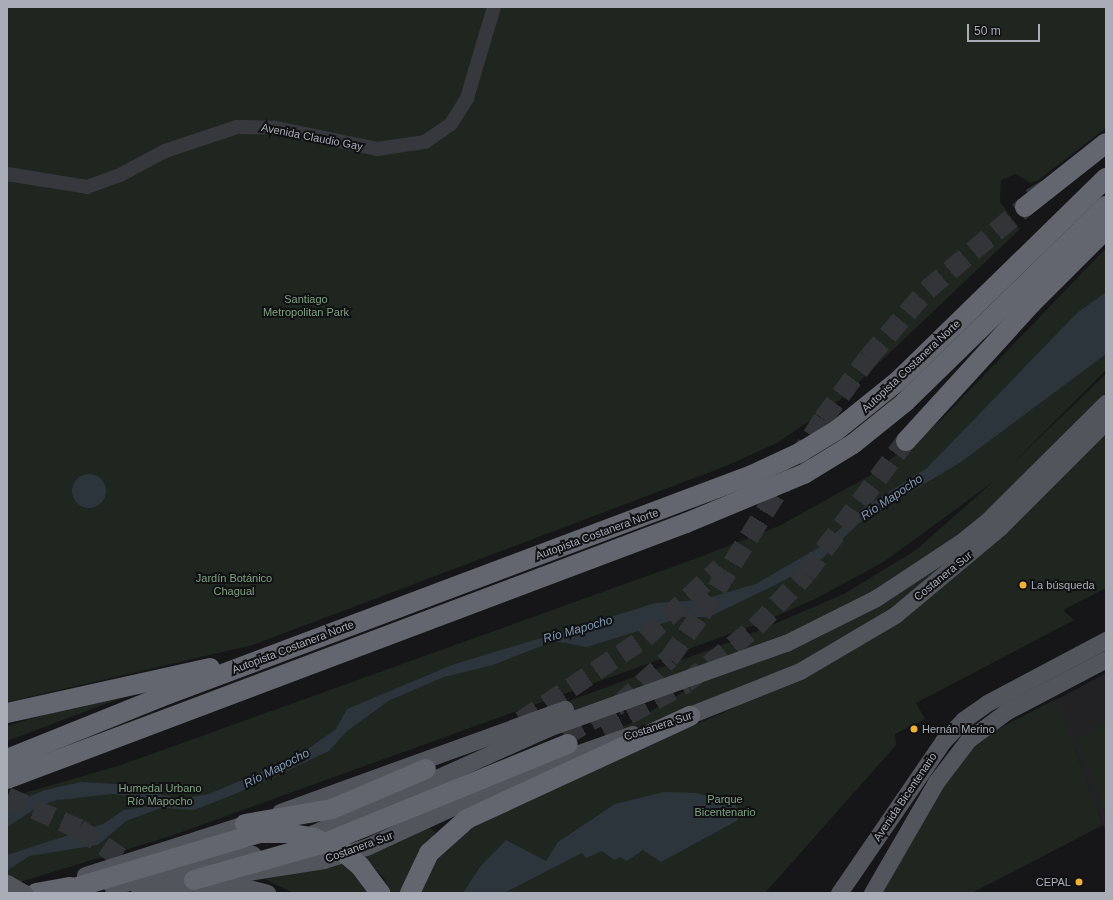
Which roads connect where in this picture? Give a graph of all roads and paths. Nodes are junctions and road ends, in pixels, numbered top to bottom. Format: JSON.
{"nodes":[{"id":1,"x":494,"y":7,"type":"edge"},
{"id":2,"x":1106,"y":143,"type":"edge"},
{"id":3,"x":7,"y":174,"type":"edge"},
{"id":4,"x":1106,"y":178,"type":"edge"},
{"id":5,"x":1106,"y":206,"type":"edge"},
{"id":6,"x":1025,"y":207,"type":"tunnel mouth"},
{"id":7,"x":1106,"y":229,"type":"edge"},
{"id":8,"x":1106,"y":403,"type":"edge"},
{"id":9,"x":1106,"y":421,"type":"edge"},
{"id":10,"x":906,"y":441,"type":"tunnel mouth"},
{"id":11,"x":848,"y":613,"type":"junction"},
{"id":12,"x":1106,"y":640,"type":"edge"},
{"id":13,"x":280,"y":652,"type":"junction"},
{"id":14,"x":1106,"y":659,"type":"edge"},
{"id":15,"x":80,"y":697,"type":"junction"},
{"id":16,"x":7,"y":713,"type":"edge"},
{"id":17,"x":690,"y":716,"type":"junction"},
{"id":18,"x":7,"y":723,"type":"edge"},
{"id":19,"x":7,"y":759,"type":"edge"},
{"id":20,"x":426,"y":769,"type":"dead end"},
{"id":21,"x":7,"y":779,"type":"edge"},
{"id":22,"x":335,"y":826,"type":"junction"},
{"id":23,"x":252,"y":829,"type":"junction"},
{"id":24,"x":194,"y":880,"type":"junction"},
{"id":25,"x":7,"y":882,"type":"edge"},
{"id":26,"x":80,"y":889,"type":"edge"},
{"id":27,"x":145,"y":892,"type":"edge"},
{"id":28,"x":23,"y":893,"type":"edge"},
{"id":29,"x":36,"y":893,"type":"edge"},
{"id":30,"x":57,"y":893,"type":"edge"},
{"id":31,"x":267,"y":893,"type":"edge"},
{"id":32,"x":380,"y":893,"type":"edge"},
{"id":33,"x":410,"y":893,"type":"edge"},
{"id":34,"x":839,"y":893,"type":"edge"},
{"id":35,"x":872,"y":893,"type":"edge"}],
"edges":[{"from":1,"to":3,"type":"street","name":"Avenida Claudio Gay"},
{"from":2,"to":6,"type":"highway"},
{"from":4,"to":13,"type":"highway","name":"Autopista Costanera Norte"},
{"from":5,"to":21,"type":"highway","name":"Autopista Costanera Norte"},
{"from":7,"to":10,"type":"highway"},
{"from":8,"to":11,"type":"main road","name":"Costanera Sur"},
{"from":9,"to":17,"type":"main road","name":"Costanera Sur"},
{"from":11,"to":22,"type":"main road","name":"Costanera Sur"},
{"from":11,"to":23,"type":"main road","name":"Costanera Sur"},
{"from":12,"to":34,"type":"main road","name":"Avenida Bicentenario"},
{"from":13,"to":15,"type":"highway"},
{"from":13,"to":19,"type":"highway","name":"Autopista Costanera Norte"},
{"from":14,"to":35,"type":"main road","name":"Avenida Bicentenario"},
{"from":15,"to":16,"type":"highway"},
{"from":15,"to":18,"type":"highway"},
{"from":17,"to":24,"type":"main road","name":"Costanera Sur"},
{"from":17,"to":33,"type":"highway"},
{"from":20,"to":23,"type":"highway"},
{"from":22,"to":24,"type":"highway"},
{"from":22,"to":26,"type":"main road","name":"Costanera Sur"},
{"from":23,"to":26,"type":"highway"},
{"from":23,"to":28,"type":"main road","name":"Costanera Sur"},
{"from":23,"to":32,"type":"highway","bridge":true},
{"from":24,"to":27,"type":"main road","name":"Costanera Sur"},
{"from":25,"to":28,"type":"main road","bridge":true},
{"from":26,"to":29,"type":"highway"},
{"from":26,"to":30,"type":"highway"},
{"from":27,"to":31,"type":"main road"}]}
